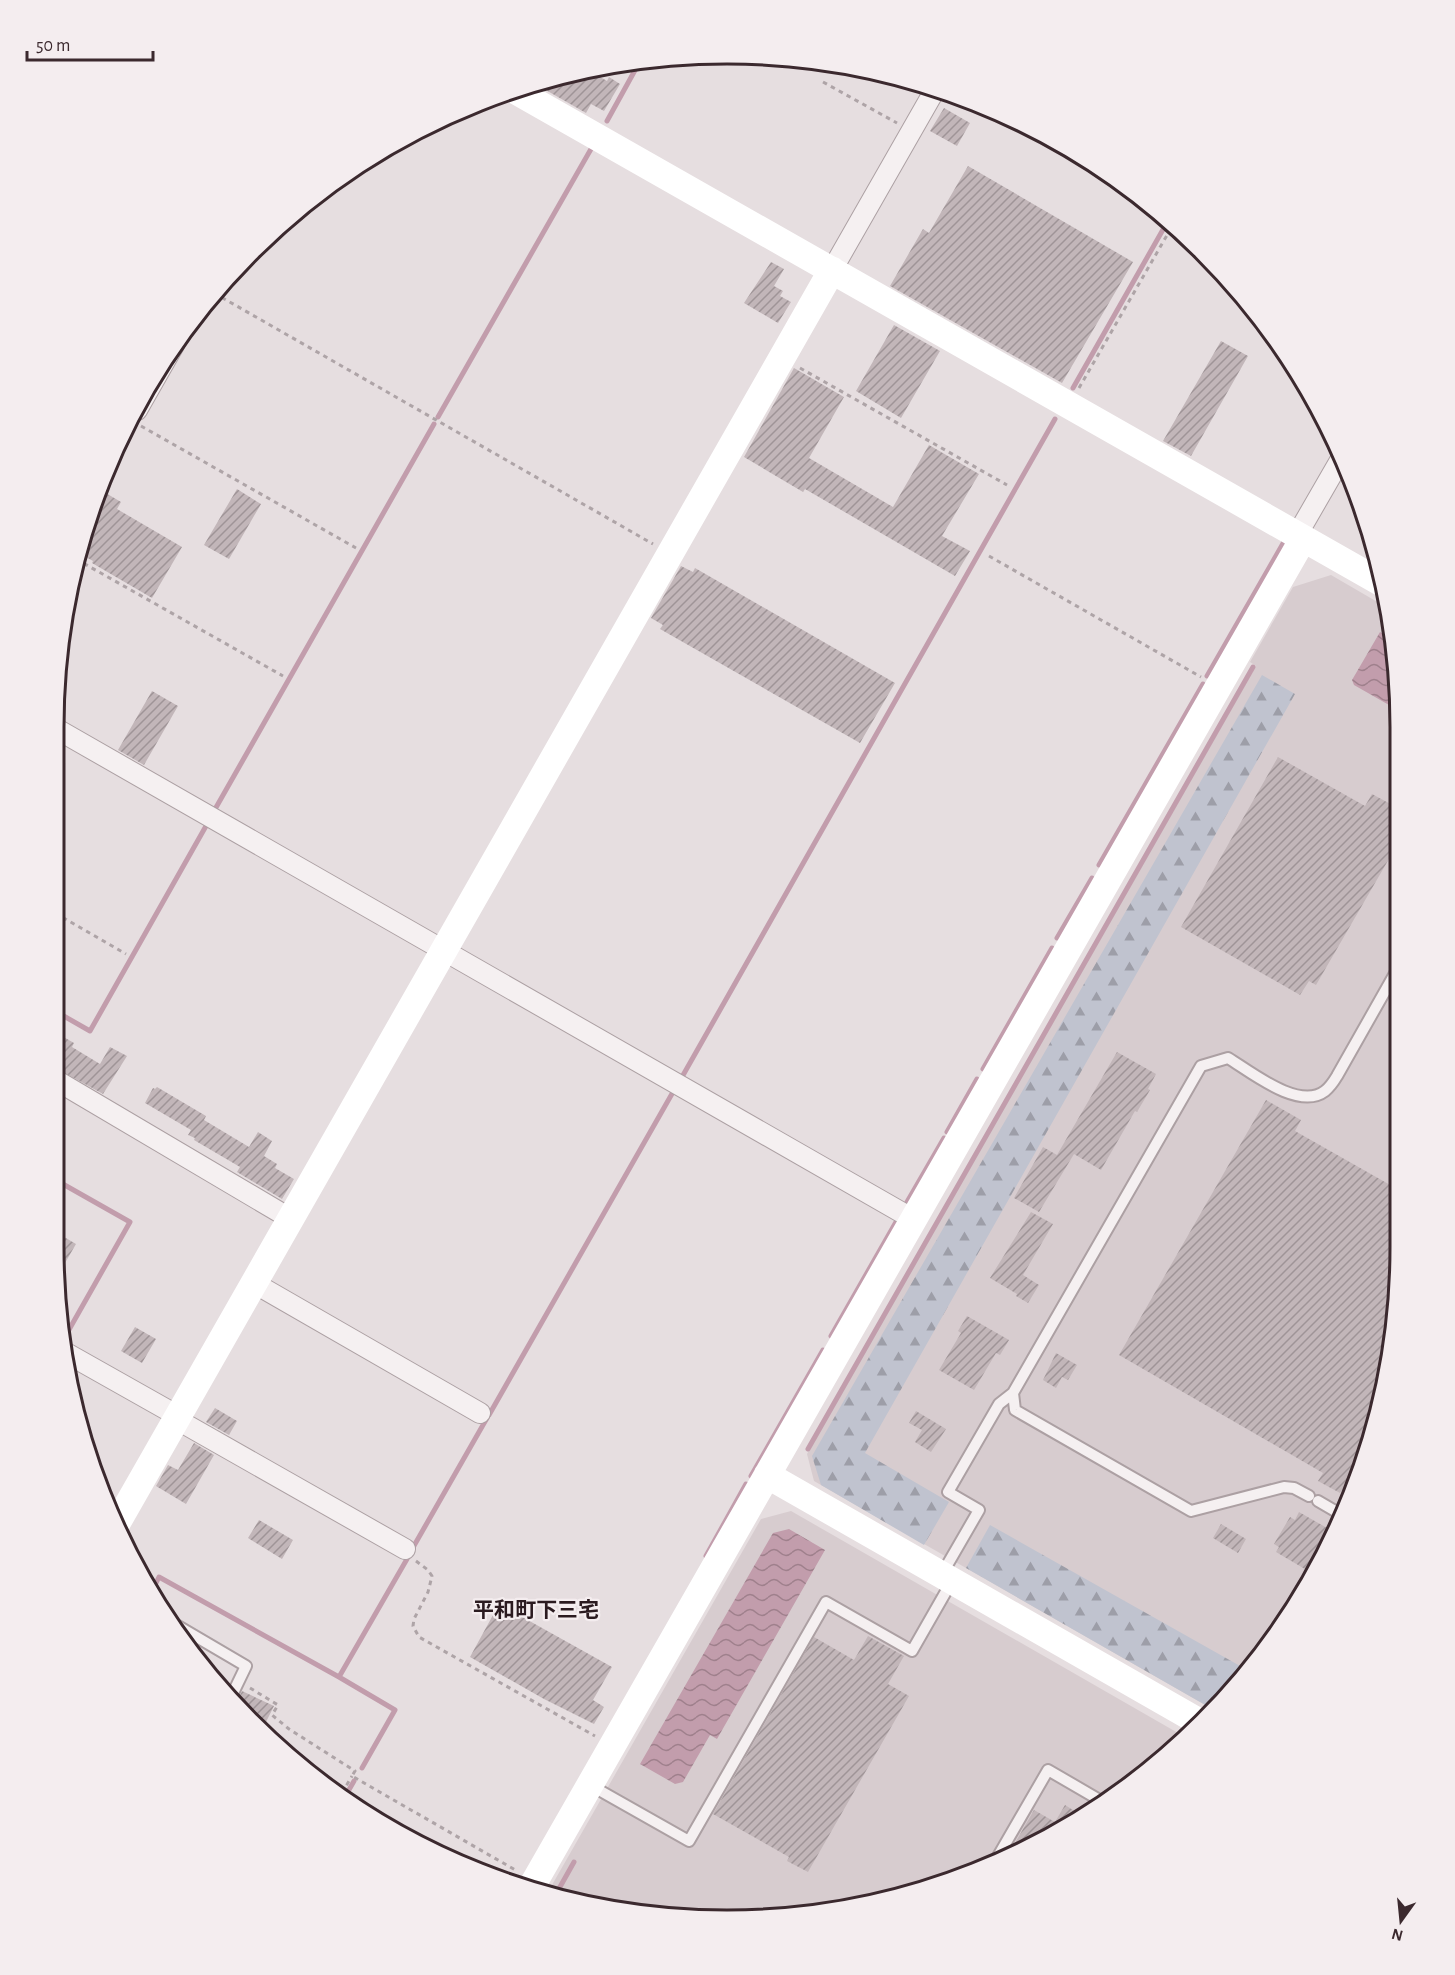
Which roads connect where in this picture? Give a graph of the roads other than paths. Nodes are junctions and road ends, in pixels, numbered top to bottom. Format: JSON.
{"nodes":[{"id":1,"x":526,"y":96,"type":"edge"},
{"id":2,"x":931,"y":97,"type":"edge"},
{"id":3,"x":832,"y":270,"type":"junction"},
{"id":4,"x":1337,"y":467,"type":"edge"},
{"id":5,"x":1300,"y":537,"type":"junction"},
{"id":6,"x":1373,"y":578,"type":"edge"},
{"id":7,"x":65,"y":734,"type":"edge"},
{"id":8,"x":444,"y":950,"type":"junction"},
{"id":9,"x":1390,"y":982,"type":"edge"},
{"id":10,"x":65,"y":1086,"type":"edge"},
{"id":11,"x":291,"y":1219,"type":"junction"},
{"id":12,"x":914,"y":1219,"type":"junction"},
{"id":13,"x":254,"y":1283,"type":"junction"},
{"id":14,"x":74,"y":1357,"type":"edge"},
{"id":15,"x":1012,"y":1394,"type":"junction"},
{"id":16,"x":480,"y":1413,"type":"dead end"},
{"id":17,"x":177,"y":1417,"type":"junction"},
{"id":18,"x":767,"y":1475,"type":"junction"},
{"id":19,"x":1335,"y":1511,"type":"edge"},
{"id":20,"x":121,"y":1515,"type":"edge"},
{"id":21,"x":405,"y":1549,"type":"road end"},
{"id":22,"x":947,"y":1578,"type":"junction"},
{"id":23,"x":189,"y":1633,"type":"edge"},
{"id":24,"x":234,"y":1690,"type":"edge"},
{"id":25,"x":1193,"y":1719,"type":"edge"},
{"id":26,"x":590,"y":1785,"type":"junction"},
{"id":27,"x":1097,"y":1798,"type":"edge"},
{"id":28,"x":1001,"y":1851,"type":"edge"},
{"id":29,"x":534,"y":1881,"type":"edge"}],
"edges":[{"from":1,"to":3,"type":"street"},
{"from":2,"to":3,"type":"street"},
{"from":3,"to":5,"type":"street"},
{"from":3,"to":8,"type":"street"},
{"from":4,"to":5,"type":"street"},
{"from":5,"to":6,"type":"street"},
{"from":5,"to":12,"type":"street"},
{"from":7,"to":8,"type":"street"},
{"from":8,"to":11,"type":"street"},
{"from":8,"to":12,"type":"street"},
{"from":9,"to":15,"type":"lane"},
{"from":10,"to":11,"type":"street"},
{"from":11,"to":13,"type":"street"},
{"from":12,"to":18,"type":"street"},
{"from":13,"to":16,"type":"street"},
{"from":13,"to":17,"type":"street"},
{"from":14,"to":17,"type":"street"},
{"from":15,"to":19,"type":"lane"},
{"from":15,"to":22,"type":"lane"},
{"from":17,"to":20,"type":"street"},
{"from":17,"to":21,"type":"street"},
{"from":18,"to":22,"type":"street"},
{"from":18,"to":26,"type":"street"},
{"from":22,"to":25,"type":"street"},
{"from":22,"to":26,"type":"lane"},
{"from":23,"to":24,"type":"lane"},
{"from":26,"to":29,"type":"street"},
{"from":27,"to":28,"type":"lane"}]}
